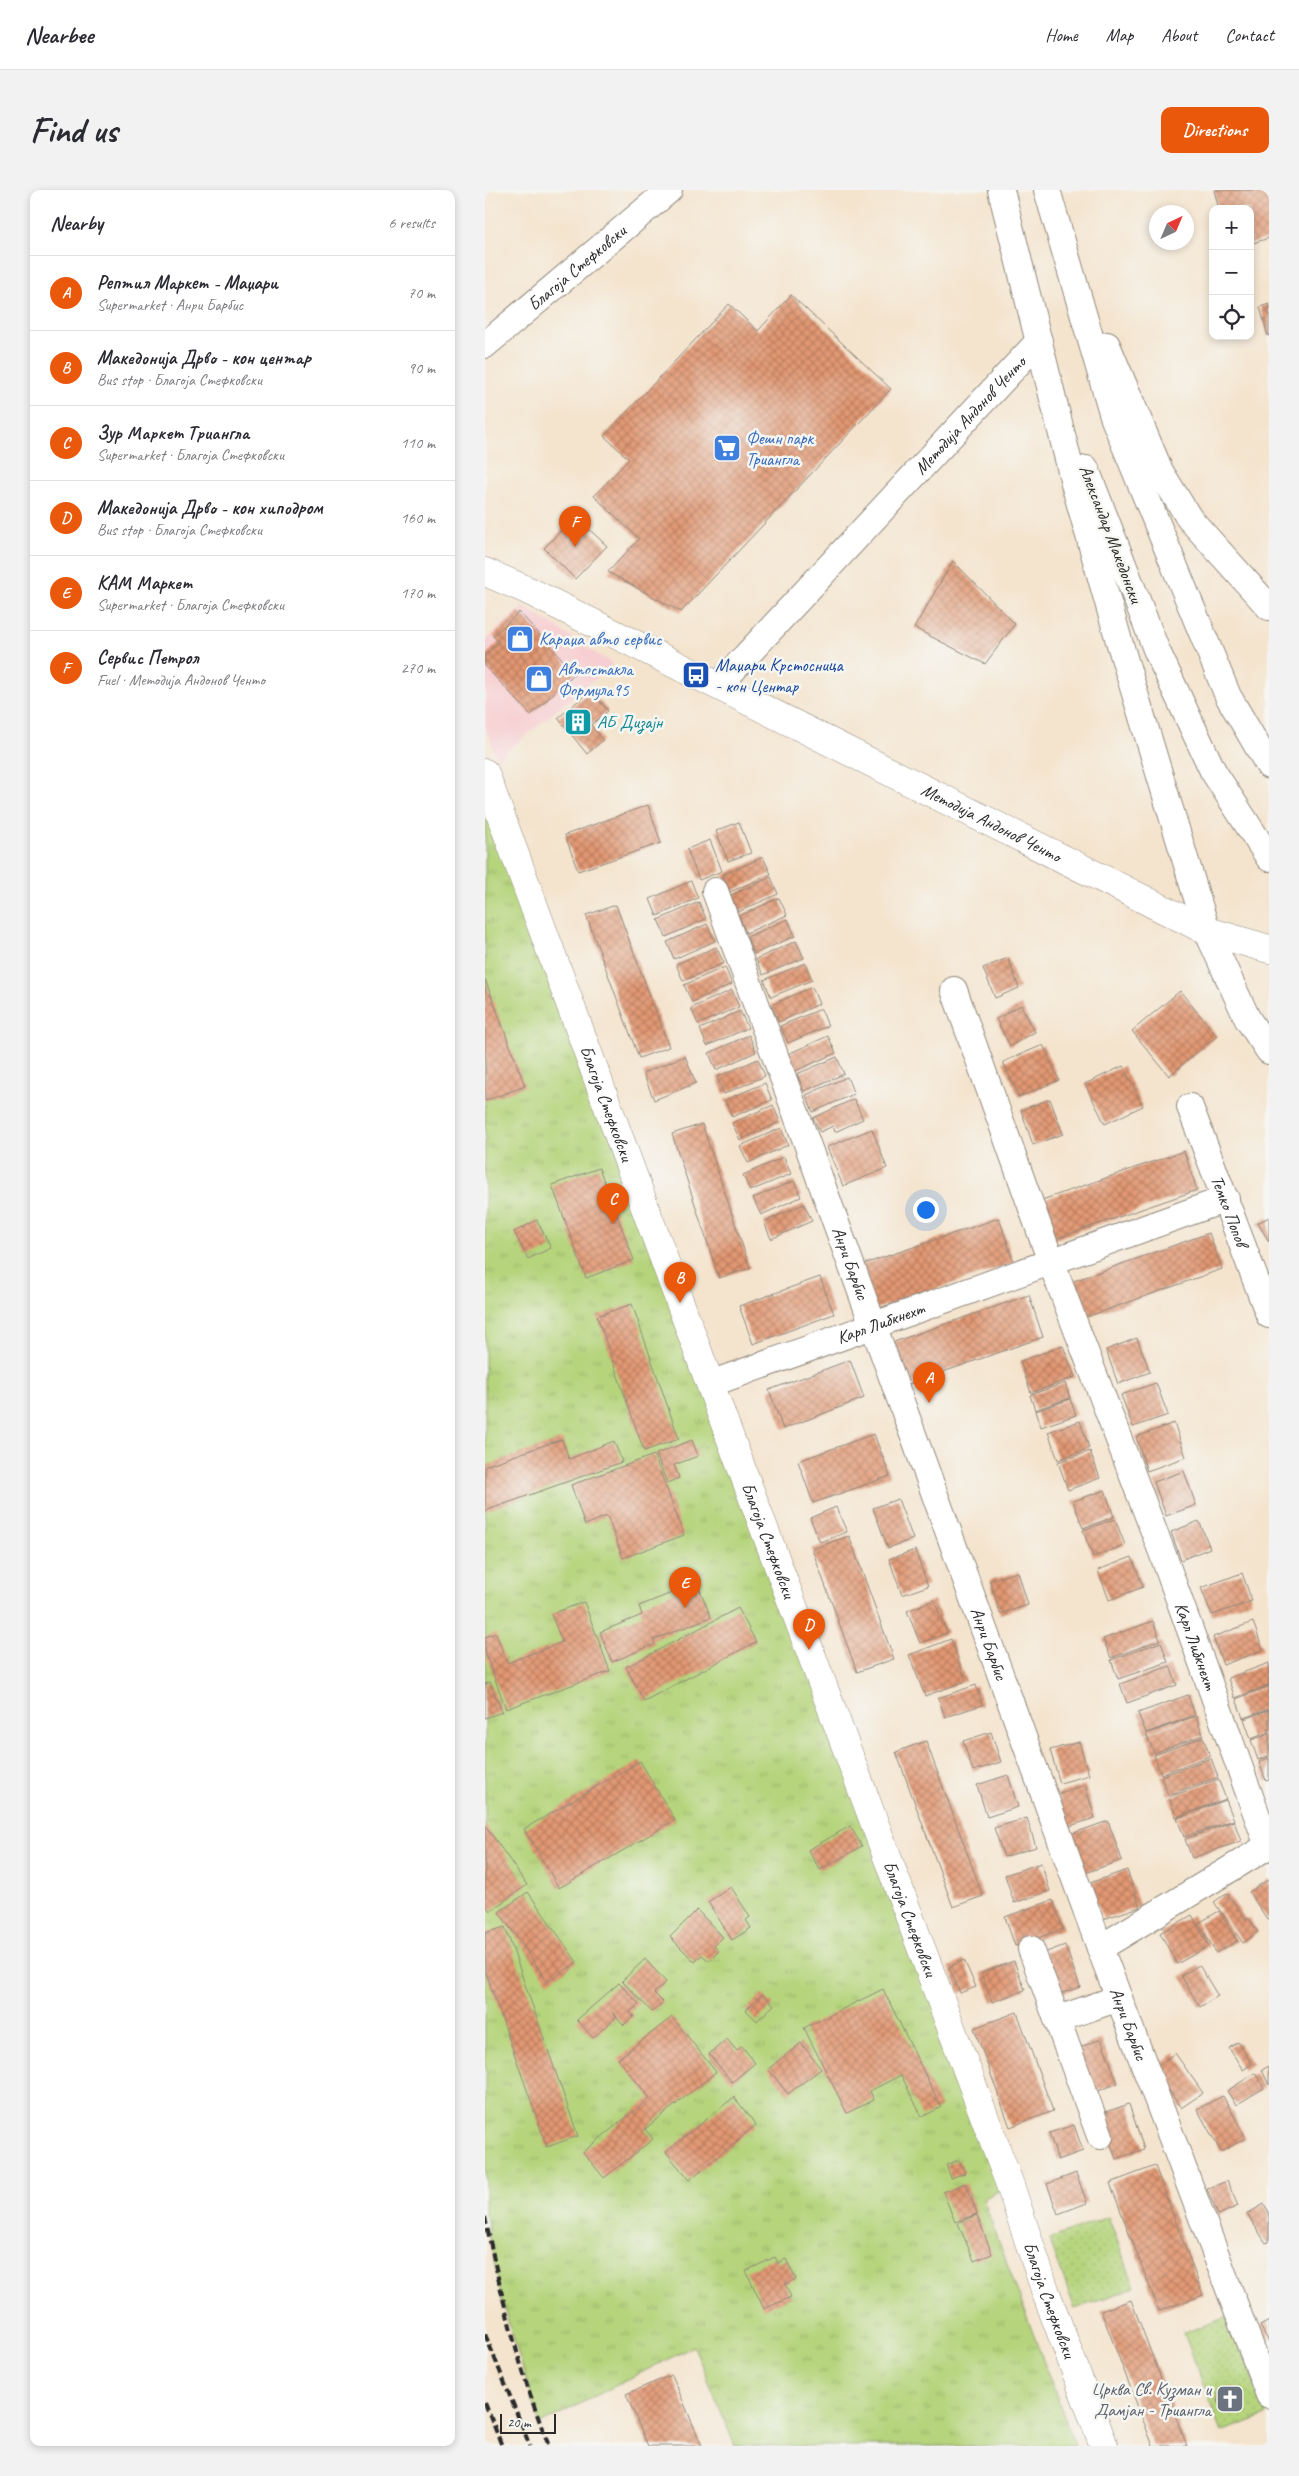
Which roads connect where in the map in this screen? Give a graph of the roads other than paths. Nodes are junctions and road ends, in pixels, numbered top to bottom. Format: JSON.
{"nodes":[{"id":1,"x":669,"y":190,"type":"edge"},
{"id":2,"x":1001,"y":190,"type":"edge"},
{"id":3,"x":1048,"y":190,"type":"edge"},
{"id":4,"x":1039,"y":340,"type":"junction"},
{"id":5,"x":485,"y":346,"type":"edge"},
{"id":6,"x":487,"y":571,"type":"edge"},
{"id":7,"x":1269,"y":607,"type":"edge"},
{"id":8,"x":717,"y":686,"type":"junction"},
{"id":9,"x":1269,"y":766,"type":"edge"},
{"id":10,"x":485,"y":773,"type":"edge"},
{"id":11,"x":1269,"y":858,"type":"edge"},
{"id":12,"x":715,"y":891,"type":"dead end"},
{"id":13,"x":1207,"y":931,"type":"junction"},
{"id":14,"x":1269,"y":949,"type":"edge"},
{"id":15,"x":954,"y":990,"type":"dead end"},
{"id":16,"x":1269,"y":1051,"type":"edge"},
{"id":17,"x":1190,"y":1107,"type":"dead end"},
{"id":18,"x":1226,"y":1199,"type":"junction"},
{"id":19,"x":1051,"y":1262,"type":"junction"},
{"id":20,"x":1269,"y":1315,"type":"edge"},
{"id":21,"x":875,"y":1326,"type":"junction"},
{"id":22,"x":710,"y":1384,"type":"junction"},
{"id":23,"x":1100,"y":1948,"type":"junction"},
{"id":24,"x":1031,"y":1949,"type":"dead end"},
{"id":25,"x":1119,"y":1998,"type":"junction"},
{"id":26,"x":1058,"y":2019,"type":"junction"},
{"id":27,"x":1101,"y":2136,"type":"dead end"},
{"id":28,"x":1269,"y":2395,"type":"edge"},
{"id":29,"x":1104,"y":2446,"type":"edge"}],
"edges":[{"from":1,"to":5,"type":"street","name":"Благоја Стефковски"},
{"from":2,"to":4,"type":"street"},
{"from":2,"to":11,"type":"street","name":"Александар Македонски"},
{"from":3,"to":7,"type":"street"},
{"from":3,"to":9,"type":"street"},
{"from":4,"to":8,"type":"street","name":"Методија Андонов Ченто"},
{"from":4,"to":13,"type":"street"},
{"from":6,"to":8,"type":"main road","name":"Методија Андонов Ченто"},
{"from":8,"to":13,"type":"main road","name":"Методија Андонов Ченто"},
{"from":10,"to":22,"type":"main road","name":"Благоја Стефковски"},
{"from":12,"to":21,"type":"street","name":"Анри Барбис"},
{"from":13,"to":14,"type":"main road","name":"Методија Андонов Ченто"},
{"from":13,"to":16,"type":"street"},
{"from":15,"to":19,"type":"street","name":"Карл Либкнехт"},
{"from":17,"to":18,"type":"street","name":"Темко Попов"},
{"from":18,"to":19,"type":"street","name":"Карл Либкнехт"},
{"from":18,"to":20,"type":"street","name":"Темко Попов"},
{"from":19,"to":21,"type":"street","name":"Карл Либкнехт"},
{"from":19,"to":23,"type":"street","name":"Карл Либкнехт"},
{"from":21,"to":22,"type":"street","name":"Карл Либкнехт"},
{"from":21,"to":23,"type":"street","name":"Анри Барбис"},
{"from":22,"to":29,"type":"main road","name":"Благоја Стефковски"},
{"from":23,"to":25,"type":"street","name":"Анри Барбис"},
{"from":24,"to":26,"type":"street"},
{"from":25,"to":26,"type":"street"},
{"from":25,"to":28,"type":"street","name":"Анри Барбис"},
{"from":26,"to":27,"type":"street"}]}
